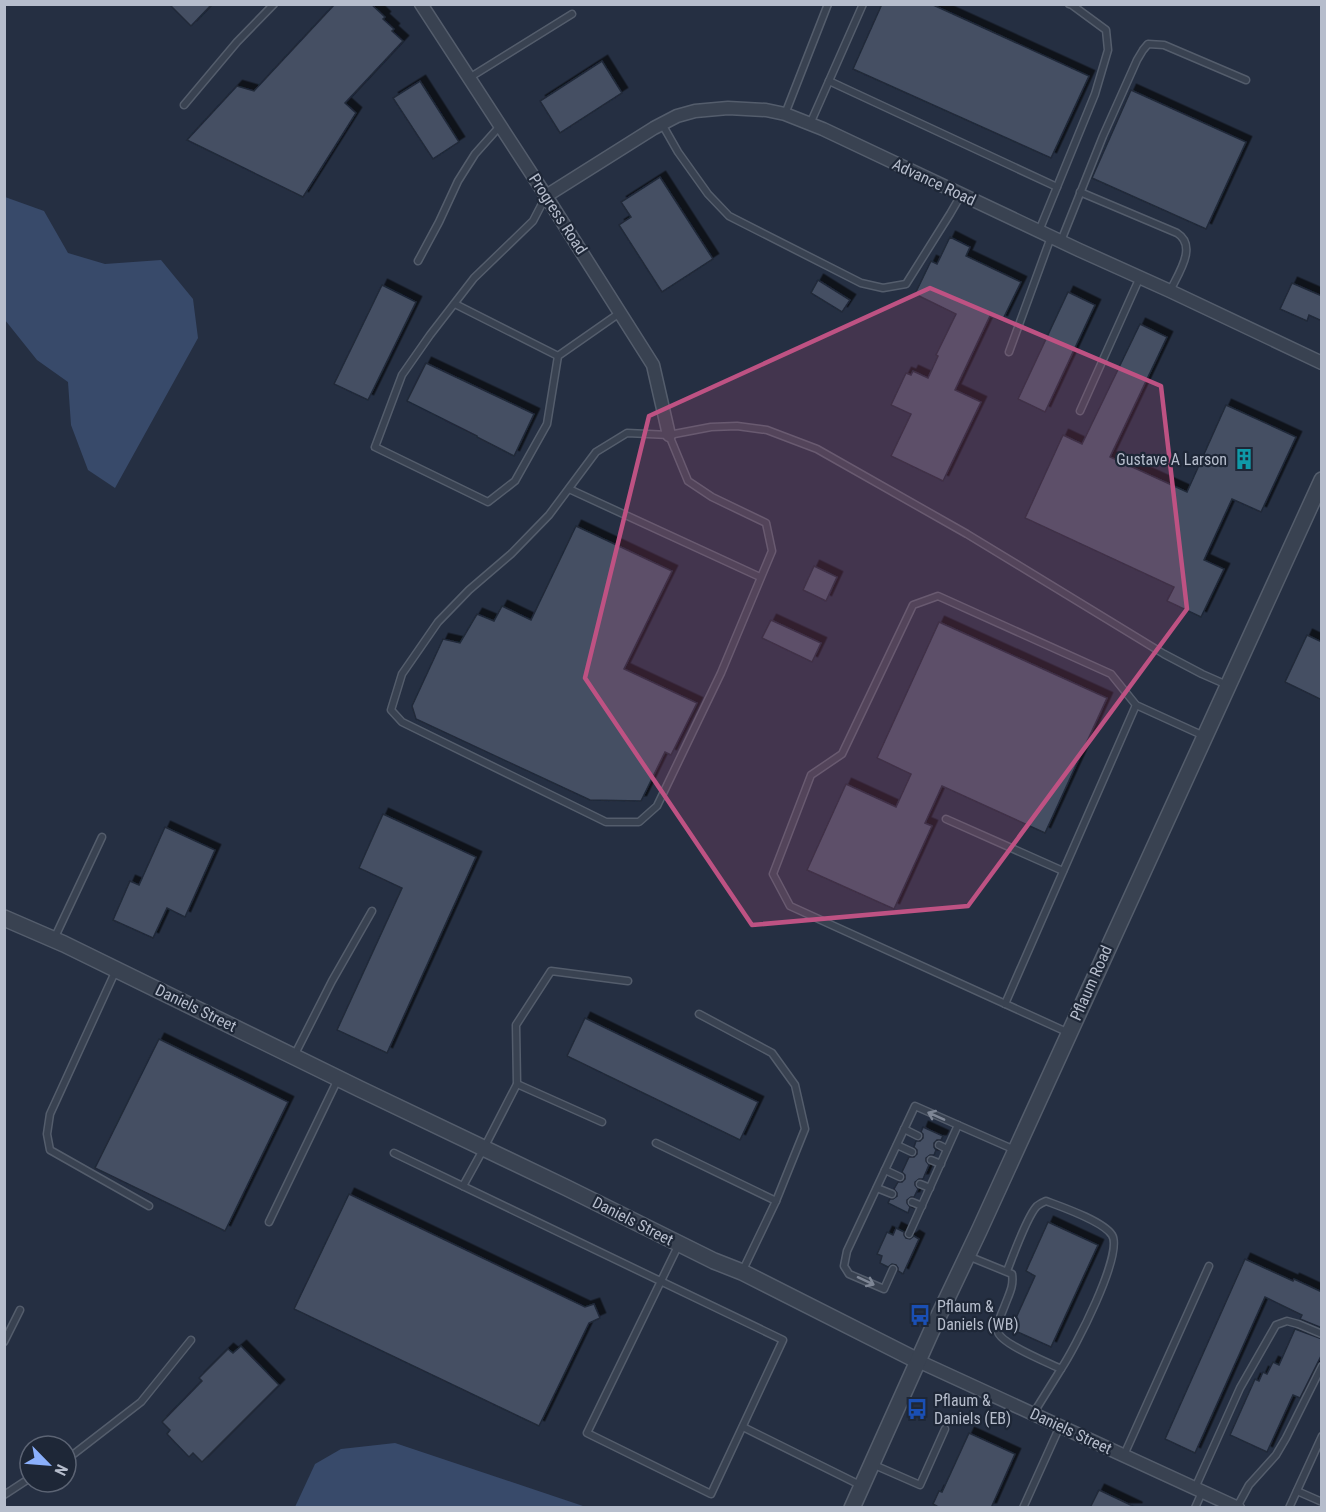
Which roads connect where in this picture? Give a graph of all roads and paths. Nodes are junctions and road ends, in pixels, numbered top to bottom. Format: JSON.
{"nodes":[{"id":1,"x":274,"y":4,"type":"edge"},
{"id":2,"x":422,"y":4,"type":"edge"},
{"id":3,"x":828,"y":4,"type":"edge"},
{"id":4,"x":863,"y":4,"type":"edge"},
{"id":5,"x":1069,"y":4,"type":"edge"},
{"id":6,"x":572,"y":14,"type":"dead end"},
{"id":7,"x":469,"y":78,"type":"junction"},
{"id":8,"x":1246,"y":80,"type":"dead end"},
{"id":9,"x":829,"y":81,"type":"junction"},
{"id":10,"x":184,"y":105,"type":"dead end"},
{"id":11,"x":785,"y":114,"type":"junction"},
{"id":12,"x":662,"y":124,"type":"junction"},
{"id":13,"x":810,"y":124,"type":"junction"},
{"id":14,"x":500,"y":125,"type":"junction"},
{"id":15,"x":1058,"y":186,"type":"junction"},
{"id":16,"x":1080,"y":192,"type":"junction"},
{"id":17,"x":961,"y":195,"type":"junction"},
{"id":18,"x":546,"y":196,"type":"junction"},
{"id":19,"x":1039,"y":231,"type":"junction"},
{"id":20,"x":1056,"y":239,"type":"junction"},
{"id":21,"x":418,"y":261,"type":"dead end"},
{"id":22,"x":1140,"y":277,"type":"junction"},
{"id":23,"x":1170,"y":291,"type":"junction"},
{"id":24,"x":454,"y":304,"type":"junction"},
{"id":25,"x":621,"y":312,"type":"junction"},
{"id":26,"x":1009,"y":352,"type":"dead end"},
{"id":27,"x":558,"y":356,"type":"junction"},
{"id":28,"x":1322,"y":363,"type":"edge"},
{"id":29,"x":1080,"y":411,"type":"dead end"},
{"id":30,"x":669,"y":435,"type":"junction"},
{"id":31,"x":1322,"y":480,"type":"edge"},
{"id":32,"x":569,"y":489,"type":"junction"},
{"id":33,"x":760,"y":578,"type":"junction"},
{"id":34,"x":1228,"y":685,"type":"junction"},
{"id":35,"x":1137,"y":705,"type":"junction"},
{"id":36,"x":1205,"y":737,"type":"junction"},
{"id":37,"x":946,"y":819,"type":"dead end"},
{"id":38,"x":102,"y":837,"type":"dead end"},
{"id":39,"x":1064,"y":871,"type":"junction"},
{"id":40,"x":372,"y":911,"type":"dead end"},
{"id":41,"x":4,"y":918,"type":"edge"},
{"id":42,"x":53,"y":940,"type":"junction"},
{"id":43,"x":117,"y":970,"type":"junction"},
{"id":44,"x":628,"y":981,"type":"dead end"},
{"id":45,"x":1005,"y":1004,"type":"junction"},
{"id":46,"x":699,"y":1014,"type":"dead end"},
{"id":47,"x":1069,"y":1033,"type":"junction"},
{"id":48,"x":293,"y":1056,"type":"junction"},
{"id":49,"x":338,"y":1079,"type":"junction"},
{"id":50,"x":517,"y":1084,"type":"junction"},
{"id":51,"x":602,"y":1122,"type":"dead end"},
{"id":52,"x":958,"y":1125,"type":"junction"},
{"id":53,"x":904,"y":1129,"type":"junction"},
{"id":54,"x":918,"y":1136,"type":"dead end"},
{"id":55,"x":656,"y":1143,"type":"dead end"},
{"id":56,"x":897,"y":1145,"type":"junction"},
{"id":57,"x":939,"y":1145,"type":"dead end"},
{"id":58,"x":484,"y":1149,"type":"junction"},
{"id":59,"x":947,"y":1149,"type":"junction"},
{"id":60,"x":1015,"y":1150,"type":"junction"},
{"id":61,"x":912,"y":1152,"type":"dead end"},
{"id":62,"x":394,"y":1153,"type":"dead end"},
{"id":63,"x":932,"y":1160,"type":"dead end"},
{"id":64,"x":940,"y":1164,"type":"junction"},
{"id":65,"x":885,"y":1170,"type":"junction"},
{"id":66,"x":900,"y":1177,"type":"dead end"},
{"id":67,"x":920,"y":1184,"type":"dead end"},
{"id":68,"x":463,"y":1186,"type":"junction"},
{"id":69,"x":877,"y":1188,"type":"junction"},
{"id":70,"x":930,"y":1188,"type":"junction"},
{"id":71,"x":892,"y":1194,"type":"dead end"},
{"id":72,"x":776,"y":1201,"type":"junction"},
{"id":73,"x":912,"y":1202,"type":"dead end"},
{"id":74,"x":149,"y":1206,"type":"dead end"},
{"id":75,"x":922,"y":1206,"type":"junction"},
{"id":76,"x":269,"y":1222,"type":"dead end"},
{"id":77,"x":909,"y":1234,"type":"dead end"},
{"id":78,"x":679,"y":1244,"type":"junction"},
{"id":79,"x":967,"y":1255,"type":"junction"},
{"id":80,"x":1209,"y":1266,"type":"dead end"},
{"id":81,"x":893,"y":1269,"type":"dead end"},
{"id":82,"x":1006,"y":1271,"type":"junction"},
{"id":83,"x":741,"y":1272,"type":"junction"},
{"id":84,"x":662,"y":1280,"type":"junction"},
{"id":85,"x":20,"y":1310,"type":"dead end"},
{"id":86,"x":1322,"y":1334,"type":"edge"},
{"id":87,"x":191,"y":1340,"type":"dead end"},
{"id":88,"x":4,"y":1342,"type":"edge"},
{"id":89,"x":918,"y":1361,"type":"junction"},
{"id":90,"x":1322,"y":1366,"type":"edge"},
{"id":91,"x":1062,"y":1369,"type":"junction"},
{"id":92,"x":1033,"y":1414,"type":"junction"},
{"id":93,"x":1060,"y":1426,"type":"junction"},
{"id":94,"x":742,"y":1427,"type":"junction"},
{"id":95,"x":945,"y":1429,"type":"dead end"},
{"id":96,"x":1322,"y":1436,"type":"edge"},
{"id":97,"x":78,"y":1451,"type":"edge"},
{"id":98,"x":1124,"y":1455,"type":"junction"},
{"id":99,"x":871,"y":1463,"type":"junction"},
{"id":100,"x":18,"y":1486,"type":"edge"},
{"id":101,"x":861,"y":1486,"type":"junction"},
{"id":102,"x":1199,"y":1490,"type":"junction"},
{"id":103,"x":1297,"y":1491,"type":"junction"},
{"id":104,"x":4,"y":1496,"type":"edge"},
{"id":105,"x":1322,"y":1502,"type":"edge"},
{"id":106,"x":1238,"y":1507,"type":"edge"},
{"id":107,"x":850,"y":1508,"type":"edge"},
{"id":108,"x":1023,"y":1508,"type":"edge"},
{"id":109,"x":1195,"y":1508,"type":"edge"},
{"id":110,"x":1289,"y":1508,"type":"edge"}],
"edges":[{"from":1,"to":10,"type":"lane"},
{"from":2,"to":7,"type":"street","name":"Progress Road"},
{"from":3,"to":11,"type":"lane"},
{"from":4,"to":9,"type":"lane"},
{"from":5,"to":15,"type":"lane"},
{"from":6,"to":7,"type":"lane"},
{"from":7,"to":14,"type":"street","name":"Progress Road"},
{"from":8,"to":16,"type":"lane"},
{"from":9,"to":13,"type":"lane"},
{"from":9,"to":15,"type":"lane"},
{"from":11,"to":12,"type":"street","name":"Advance Road"},
{"from":11,"to":13,"type":"street","name":"Advance Road"},
{"from":12,"to":17,"type":"lane"},
{"from":12,"to":18,"type":"street","name":"Advance Road"},
{"from":13,"to":17,"type":"street","name":"Advance Road"},
{"from":14,"to":18,"type":"street","name":"Progress Road"},
{"from":14,"to":21,"type":"lane"},
{"from":15,"to":19,"type":"lane"},
{"from":16,"to":20,"type":"lane"},
{"from":16,"to":23,"type":"lane"},
{"from":17,"to":19,"type":"street","name":"Advance Road"},
{"from":18,"to":24,"type":"lane"},
{"from":18,"to":25,"type":"street","name":"Progress Road"},
{"from":19,"to":20,"type":"street","name":"Advance Road"},
{"from":20,"to":22,"type":"street","name":"Advance Road"},
{"from":20,"to":26,"type":"lane"},
{"from":22,"to":23,"type":"street","name":"Advance Road"},
{"from":22,"to":29,"type":"lane"},
{"from":23,"to":28,"type":"street","name":"Advance Road"},
{"from":24,"to":27,"type":"lane"},
{"from":24,"to":27,"type":"lane"},
{"from":25,"to":27,"type":"lane"},
{"from":25,"to":30,"type":"street","name":"Progress Road"},
{"from":30,"to":32,"type":"lane"},
{"from":30,"to":33,"type":"lane"},
{"from":30,"to":34,"type":"lane"},
{"from":31,"to":34,"type":"street","name":"Pflaum Road"},
{"from":32,"to":33,"type":"lane"},
{"from":32,"to":33,"type":"lane"},
{"from":34,"to":36,"type":"street","name":"Pflaum Road"},
{"from":35,"to":36,"type":"lane"},
{"from":35,"to":39,"type":"lane"},
{"from":35,"to":45,"type":"lane"},
{"from":36,"to":47,"type":"street","name":"Pflaum Road"},
{"from":37,"to":39,"type":"lane"},
{"from":38,"to":42,"type":"lane"},
{"from":39,"to":45,"type":"lane"},
{"from":40,"to":48,"type":"lane"},
{"from":41,"to":42,"type":"street","name":"Daniels Street"},
{"from":42,"to":43,"type":"street","name":"Daniels Street"},
{"from":43,"to":48,"type":"street","name":"Daniels Street"},
{"from":43,"to":74,"type":"lane"},
{"from":44,"to":50,"type":"lane"},
{"from":45,"to":47,"type":"lane"},
{"from":46,"to":72,"type":"lane"},
{"from":47,"to":60,"type":"street","name":"Pflaum Road"},
{"from":48,"to":49,"type":"street","name":"Daniels Street"},
{"from":49,"to":58,"type":"street","name":"Daniels Street"},
{"from":49,"to":76,"type":"lane"},
{"from":50,"to":51,"type":"lane"},
{"from":50,"to":58,"type":"lane"},
{"from":52,"to":53,"type":"lane","one_way":true},
{"from":52,"to":59,"type":"lane"},
{"from":52,"to":60,"type":"lane"},
{"from":53,"to":54,"type":"lane"},
{"from":53,"to":56,"type":"lane"},
{"from":55,"to":72,"type":"lane"},
{"from":56,"to":61,"type":"lane"},
{"from":56,"to":65,"type":"lane"},
{"from":57,"to":59,"type":"lane"},
{"from":58,"to":68,"type":"lane"},
{"from":58,"to":78,"type":"street","name":"Daniels Street"},
{"from":59,"to":64,"type":"lane"},
{"from":60,"to":79,"type":"street","name":"Pflaum Road"},
{"from":62,"to":68,"type":"lane"},
{"from":63,"to":64,"type":"lane"},
{"from":64,"to":70,"type":"lane"},
{"from":65,"to":66,"type":"lane"},
{"from":65,"to":69,"type":"lane"},
{"from":67,"to":70,"type":"lane"},
{"from":68,"to":84,"type":"lane"},
{"from":69,"to":71,"type":"lane"},
{"from":69,"to":81,"type":"lane","one_way":true},
{"from":70,"to":75,"type":"lane"},
{"from":72,"to":83,"type":"lane"},
{"from":73,"to":75,"type":"lane"},
{"from":75,"to":77,"type":"lane"},
{"from":78,"to":83,"type":"street","name":"Daniels Street"},
{"from":78,"to":84,"type":"lane"},
{"from":79,"to":82,"type":"lane"},
{"from":79,"to":89,"type":"street","name":"Pflaum Road"},
{"from":80,"to":98,"type":"lane"},
{"from":82,"to":91,"type":"lane"},
{"from":82,"to":91,"type":"lane"},
{"from":83,"to":89,"type":"street","name":"Daniels Street"},
{"from":84,"to":94,"type":"lane"},
{"from":84,"to":94,"type":"lane"},
{"from":85,"to":88,"type":"lane"},
{"from":86,"to":102,"type":"lane"},
{"from":87,"to":97,"type":"lane"},
{"from":89,"to":92,"type":"street","name":"Daniels Street"},
{"from":89,"to":99,"type":"street","name":"Pflaum Road"},
{"from":90,"to":106,"type":"lane"},
{"from":91,"to":92,"type":"lane"},
{"from":92,"to":93,"type":"street","name":"Daniels Street"},
{"from":93,"to":98,"type":"street","name":"Daniels Street"},
{"from":93,"to":108,"type":"lane"},
{"from":94,"to":101,"type":"lane"},
{"from":95,"to":99,"type":"lane"},
{"from":96,"to":103,"type":"lane"},
{"from":98,"to":102,"type":"street","name":"Daniels Street"},
{"from":99,"to":101,"type":"street","name":"Pflaum Road"},
{"from":100,"to":104,"type":"lane"},
{"from":101,"to":107,"type":"street","name":"Pflaum Road"},
{"from":102,"to":106,"type":"street","name":"Daniels Street"},
{"from":102,"to":109,"type":"lane"},
{"from":103,"to":105,"type":"lane"},
{"from":103,"to":110,"type":"lane"}]}
